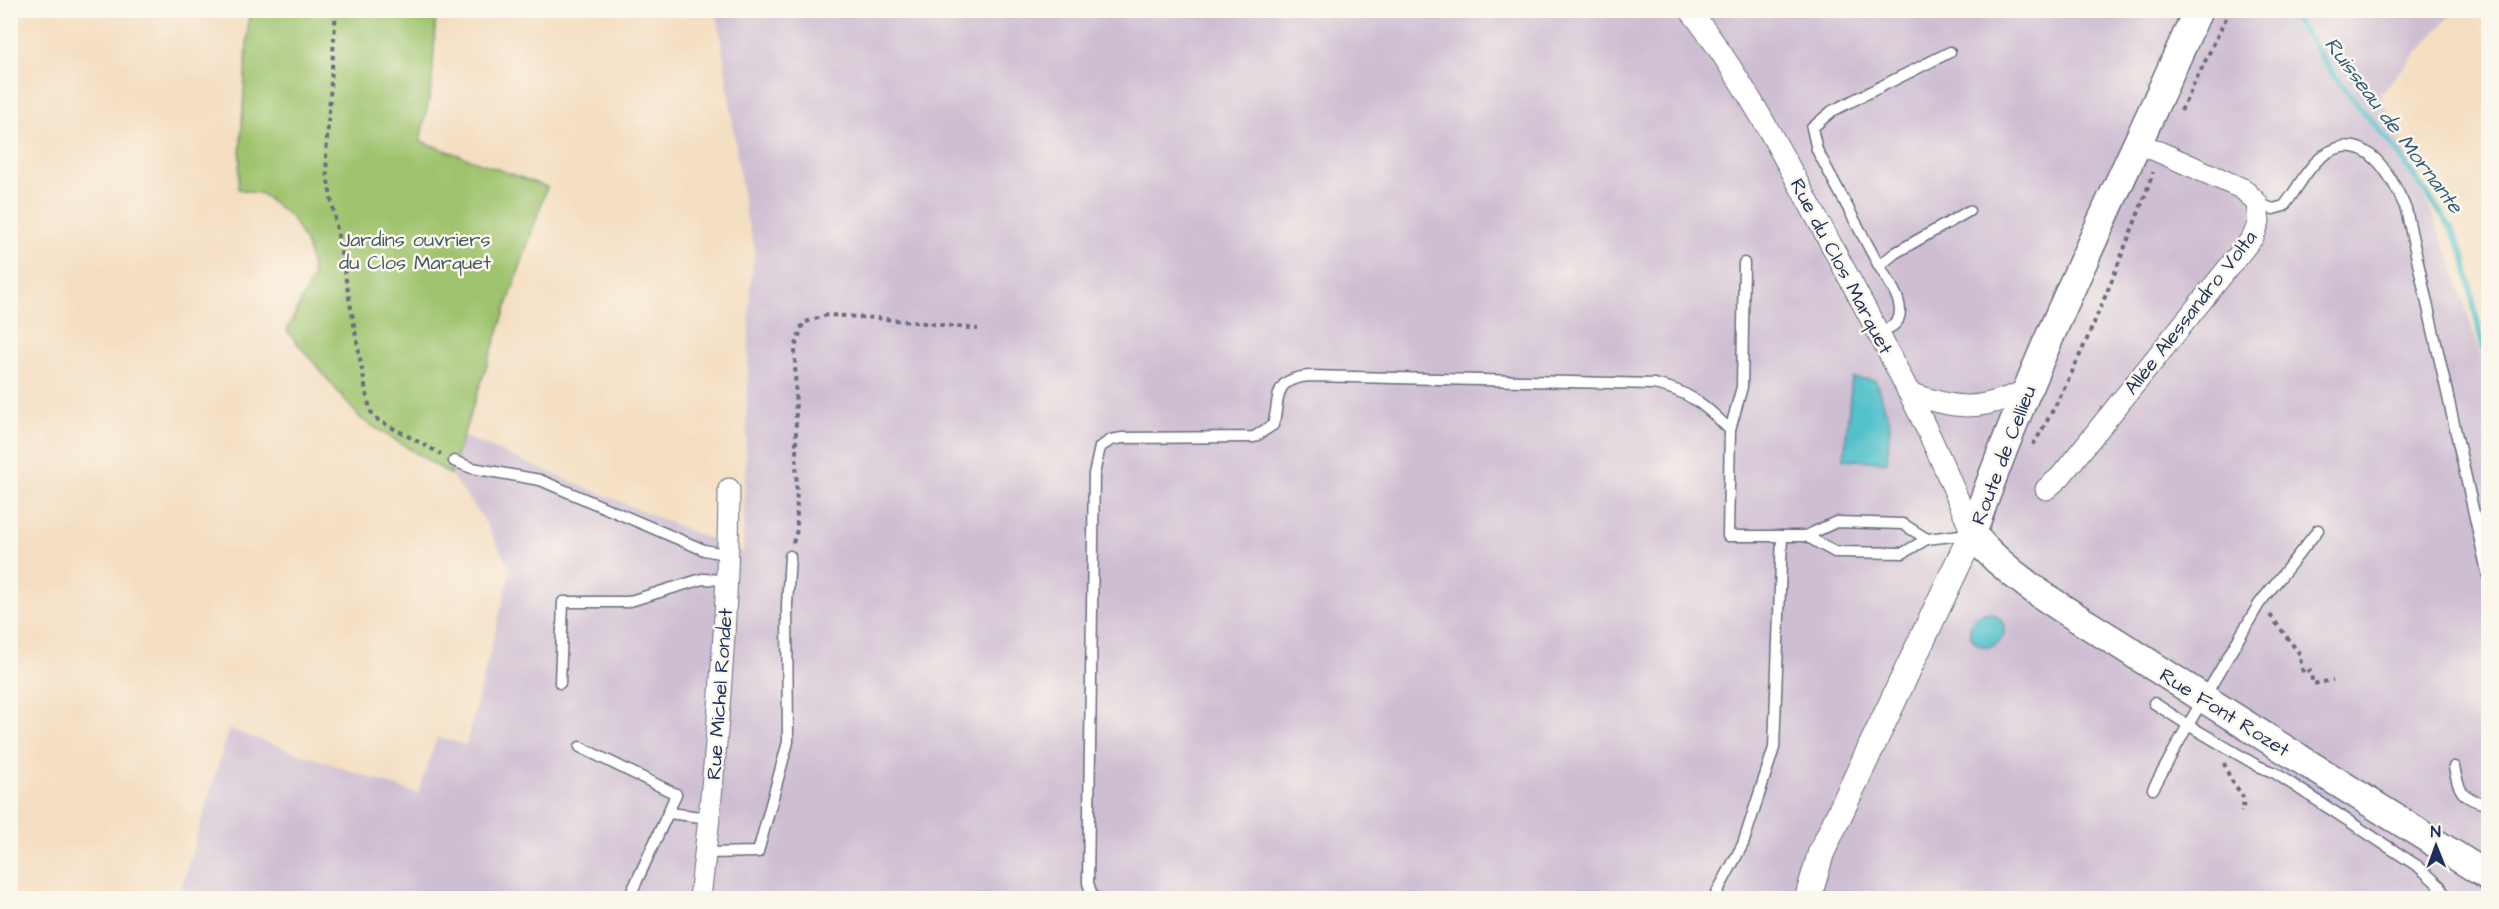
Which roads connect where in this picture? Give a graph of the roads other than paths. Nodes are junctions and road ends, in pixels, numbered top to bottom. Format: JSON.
{"nodes":[{"id":1,"x":2198,"y":10,"type":"edge"},
{"id":2,"x":1694,"y":12,"type":"edge"},
{"id":3,"x":1950,"y":52,"type":"dead end"},
{"id":4,"x":2149,"y":148,"type":"junction"},
{"id":5,"x":2257,"y":203,"type":"junction"},
{"id":6,"x":1969,"y":212,"type":"dead end"},
{"id":7,"x":1744,"y":263,"type":"dead end"},
{"id":8,"x":1879,"y":266,"type":"junction"},
{"id":9,"x":1878,"y":333,"type":"junction"},
{"id":10,"x":2029,"y":389,"type":"junction"},
{"id":11,"x":1908,"y":392,"type":"junction"},
{"id":12,"x":1730,"y":430,"type":"junction"},
{"id":13,"x":454,"y":461,"type":"road end"},
{"id":14,"x":729,"y":489,"type":"dead end"},
{"id":15,"x":2046,"y":489,"type":"dead end"},
{"id":16,"x":2318,"y":530,"type":"dead end"},
{"id":17,"x":1972,"y":534,"type":"junction"},
{"id":18,"x":1782,"y":536,"type":"junction"},
{"id":19,"x":1806,"y":536,"type":"junction"},
{"id":20,"x":1928,"y":539,"type":"junction"},
{"id":21,"x":729,"y":555,"type":"junction"},
{"id":22,"x":790,"y":556,"type":"road end"},
{"id":23,"x":2488,"y":576,"type":"edge"},
{"id":24,"x":727,"y":580,"type":"junction"},
{"id":25,"x":560,"y":683,"type":"dead end"},
{"id":26,"x":2204,"y":699,"type":"junction"},
{"id":27,"x":2154,"y":703,"type":"dead end"},
{"id":28,"x":2188,"y":725,"type":"junction"},
{"id":29,"x":580,"y":747,"type":"dead end"},
{"id":30,"x":2454,"y":767,"type":"dead end"},
{"id":31,"x":2153,"y":789,"type":"dead end"},
{"id":32,"x":2488,"y":805,"type":"edge"},
{"id":33,"x":668,"y":813,"type":"junction"},
{"id":34,"x":710,"y":818,"type":"junction"},
{"id":35,"x":705,"y":853,"type":"junction"},
{"id":36,"x":2488,"y":876,"type":"edge"},
{"id":37,"x":629,"y":898,"type":"edge"},
{"id":38,"x":700,"y":898,"type":"edge"},
{"id":39,"x":1093,"y":898,"type":"edge"},
{"id":40,"x":1714,"y":898,"type":"edge"},
{"id":41,"x":1808,"y":898,"type":"edge"},
{"id":42,"x":2446,"y":898,"type":"edge"}],
"edges":[{"from":1,"to":4,"type":"main road","name":"Route de Cellieu"},
{"from":2,"to":9,"type":"street","name":"Rue du Clos Marquet"},
{"from":3,"to":8,"type":"lane"},
{"from":4,"to":5,"type":"street","name":"Allée Alessandro Volta"},
{"from":4,"to":10,"type":"main road","name":"Route de Cellieu"},
{"from":5,"to":15,"type":"street","name":"Allée Alessandro Volta"},
{"from":5,"to":23,"type":"lane"},
{"from":6,"to":8,"type":"lane"},
{"from":7,"to":12,"type":"lane"},
{"from":8,"to":9,"type":"lane"},
{"from":9,"to":11,"type":"street","name":"Rue du Clos Marquet"},
{"from":10,"to":11,"type":"street"},
{"from":10,"to":17,"type":"main road","name":"Route de Cellieu"},
{"from":11,"to":17,"type":"street","name":"Rue du Clos Marquet"},
{"from":12,"to":18,"type":"lane"},
{"from":12,"to":39,"type":"lane"},
{"from":13,"to":21,"type":"lane"},
{"from":14,"to":21,"type":"street","name":"Rue Michel Rondet"},
{"from":16,"to":26,"type":"lane"},
{"from":17,"to":20,"type":"lane"},
{"from":17,"to":26,"type":"main road","name":"Rue Font Rozet"},
{"from":17,"to":41,"type":"street","name":"Route de Cellieu"},
{"from":18,"to":19,"type":"lane"},
{"from":18,"to":40,"type":"lane"},
{"from":19,"to":20,"type":"lane"},
{"from":19,"to":20,"type":"lane"},
{"from":21,"to":24,"type":"street","name":"Rue Michel Rondet"},
{"from":22,"to":35,"type":"lane"},
{"from":24,"to":25,"type":"lane"},
{"from":24,"to":34,"type":"street","name":"Rue Michel Rondet"},
{"from":26,"to":28,"type":"lane"},
{"from":26,"to":36,"type":"main road","name":"Rue Font Rozet"},
{"from":27,"to":28,"type":"lane"},
{"from":28,"to":31,"type":"lane"},
{"from":28,"to":42,"type":"lane"},
{"from":29,"to":33,"type":"lane"},
{"from":30,"to":32,"type":"lane"},
{"from":33,"to":34,"type":"lane"},
{"from":33,"to":37,"type":"lane"},
{"from":34,"to":35,"type":"street","name":"Rue Michel Rondet"},
{"from":35,"to":38,"type":"street","name":"Rue Michel Rondet"}]}
